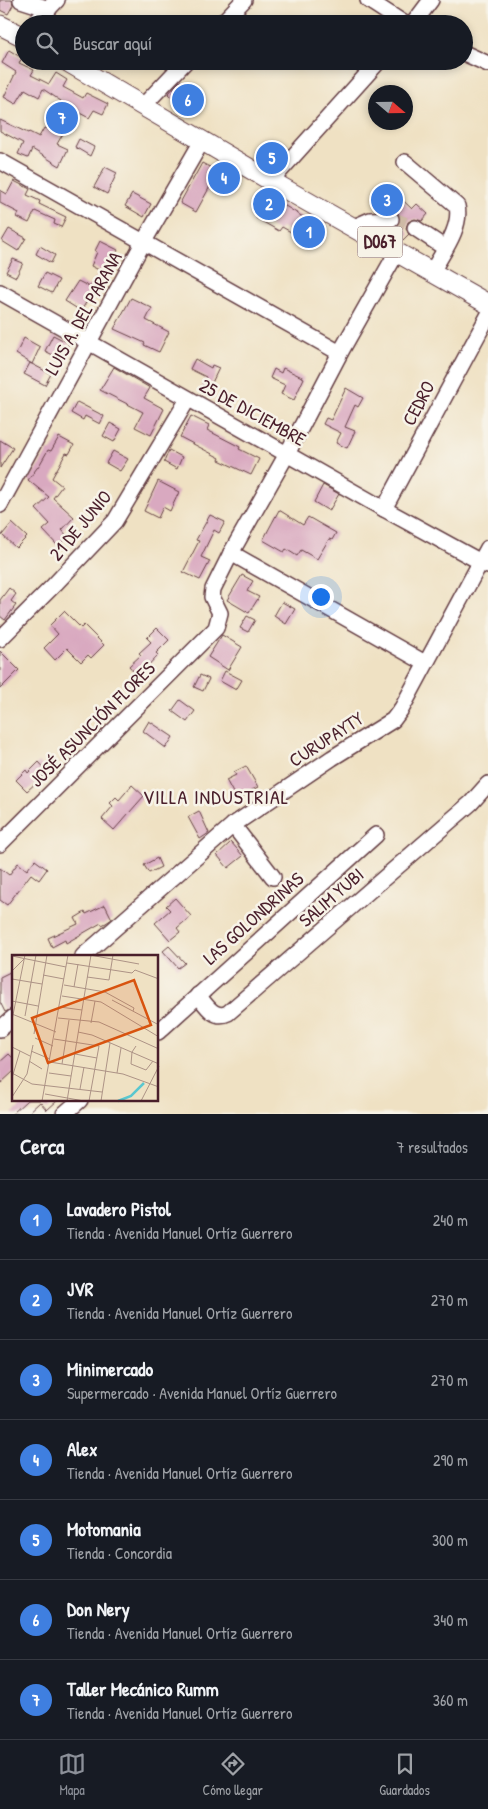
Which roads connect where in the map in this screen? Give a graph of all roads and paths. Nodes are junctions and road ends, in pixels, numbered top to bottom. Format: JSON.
{"nodes":[{"id":1,"x":22,"y":0,"type":"edge"},
{"id":2,"x":244,"y":0,"type":"edge"},
{"id":3,"x":368,"y":0,"type":"edge"},
{"id":4,"x":431,"y":0,"type":"edge"},
{"id":5,"x":53,"y":4,"type":"edge"},
{"id":6,"x":43,"y":15,"type":"edge"},
{"id":7,"x":230,"y":15,"type":"edge"},
{"id":8,"x":391,"y":15,"type":"edge"},
{"id":9,"x":420,"y":15,"type":"edge"},
{"id":10,"x":1,"y":27,"type":"edge"},
{"id":11,"x":15,"y":30,"type":"edge"},
{"id":12,"x":473,"y":57,"type":"edge"},
{"id":13,"x":488,"y":64,"type":"edge"},
{"id":14,"x":81,"y":70,"type":"edge"},
{"id":15,"x":177,"y":70,"type":"edge"},
{"id":16,"x":371,"y":70,"type":"edge"},
{"id":17,"x":143,"y":106,"type":"junction"},
{"id":18,"x":202,"y":141,"type":"junction"},
{"id":19,"x":0,"y":161,"type":"edge"},
{"id":20,"x":405,"y":162,"type":"dead end"},
{"id":21,"x":271,"y":181,"type":"junction"},
{"id":22,"x":390,"y":219,"type":"tunnel mouth"},
{"id":23,"x":354,"y":227,"type":"junction"},
{"id":24,"x":415,"y":228,"type":"tunnel mouth"},
{"id":25,"x":143,"y":243,"type":"junction"},
{"id":26,"x":445,"y":248,"type":"junction"},
{"id":27,"x":397,"y":252,"type":"junction"},
{"id":28,"x":432,"y":272,"type":"junction"},
{"id":29,"x":0,"y":292,"type":"edge"},
{"id":30,"x":488,"y":304,"type":"edge"},
{"id":31,"x":488,"y":316,"type":"edge"},
{"id":32,"x":89,"y":343,"type":"junction"},
{"id":33,"x":340,"y":353,"type":"junction"},
{"id":34,"x":188,"y":398,"type":"junction"},
{"id":35,"x":287,"y":454,"type":"junction"},
{"id":36,"x":0,"y":505,"type":"edge"},
{"id":37,"x":384,"y":509,"type":"junction"},
{"id":38,"x":488,"y":548,"type":"edge"},
{"id":39,"x":231,"y":553,"type":"junction"},
{"id":40,"x":484,"y":564,"type":"edge"},
{"id":41,"x":0,"y":639,"type":"edge"},
{"id":42,"x":425,"y":663,"type":"junction"},
{"id":43,"x":488,"y":784,"type":"edge"},
{"id":44,"x":233,"y":825,"type":"junction"},
{"id":45,"x":376,"y":835,"type":"dead end"},
{"id":46,"x":0,"y":844,"type":"edge"},
{"id":47,"x":272,"y":877,"type":"dead end"},
{"id":48,"x":84,"y":955,"type":"edge"},
{"id":49,"x":198,"y":995,"type":"junction"},
{"id":50,"x":12,"y":1019,"type":"edge"},
{"id":51,"x":0,"y":1029,"type":"edge"},
{"id":52,"x":159,"y":1031,"type":"edge"},
{"id":53,"x":78,"y":1102,"type":"edge"},
{"id":54,"x":64,"y":1114,"type":"edge"}],
"edges":[{"from":1,"to":5,"type":"street"},
{"from":2,"to":7,"type":"street"},
{"from":3,"to":8,"type":"street"},
{"from":4,"to":9,"type":"street"},
{"from":5,"to":6,"type":"street"},
{"from":10,"to":11,"type":"main road"},
{"from":12,"to":13,"type":"street"},
{"from":14,"to":17,"type":"main road","number":"D067"},
{"from":15,"to":17,"type":"street"},
{"from":16,"to":21,"type":"street"},
{"from":17,"to":18,"type":"main road","number":"D067"},
{"from":18,"to":21,"type":"main road","number":"D067"},
{"from":18,"to":25,"type":"street","name":"LUIS A. DEL PARANA"},
{"from":19,"to":25,"type":"street"},
{"from":20,"to":26,"type":"street"},
{"from":21,"to":23,"type":"main road","number":"D067"},
{"from":22,"to":23,"type":"street"},
{"from":23,"to":27,"type":"main road","number":"D067"},
{"from":24,"to":26,"type":"street"},
{"from":25,"to":32,"type":"street","name":"LUIS A. DEL PARANA"},
{"from":25,"to":33,"type":"street"},
{"from":26,"to":28,"type":"street"},
{"from":27,"to":28,"type":"main road","number":"D067"},
{"from":27,"to":33,"type":"street"},
{"from":28,"to":30,"type":"main road","number":"D067"},
{"from":29,"to":32,"type":"street","name":"25 DE DICIEMBRE"},
{"from":31,"to":37,"type":"street","name":"CEDRO"},
{"from":32,"to":34,"type":"street","name":"25 DE DICIEMBRE"},
{"from":32,"to":36,"type":"street","name":"LUIS A. DEL PARANA"},
{"from":33,"to":35,"type":"street"},
{"from":34,"to":35,"type":"street","name":"25 DE DICIEMBRE"},
{"from":34,"to":41,"type":"street","name":"21 DE JUNIO"},
{"from":35,"to":37,"type":"street","name":"25 DE DICIEMBRE"},
{"from":35,"to":39,"type":"street"},
{"from":37,"to":40,"type":"street","name":"25 DE DICIEMBRE"},
{"from":38,"to":40,"type":"street","name":"CURUPAYTY"},
{"from":39,"to":42,"type":"street"},
{"from":39,"to":46,"type":"street","name":"JOSÉ ASUNCIÓN FLORES"},
{"from":40,"to":42,"type":"street","name":"CURUPAYTY"},
{"from":42,"to":44,"type":"street","name":"CURUPAYTY"},
{"from":43,"to":49,"type":"street","name":"SALIM YUBI"},
{"from":44,"to":47,"type":"street"},
{"from":44,"to":48,"type":"street","name":"CURUPAYTY"},
{"from":45,"to":49,"type":"street","name":"LAS GOLONDRINAS"},
{"from":49,"to":52,"type":"street","name":"LAS GOLONDRINAS"},
{"from":50,"to":51,"type":"street"},
{"from":53,"to":54,"type":"street"}]}
